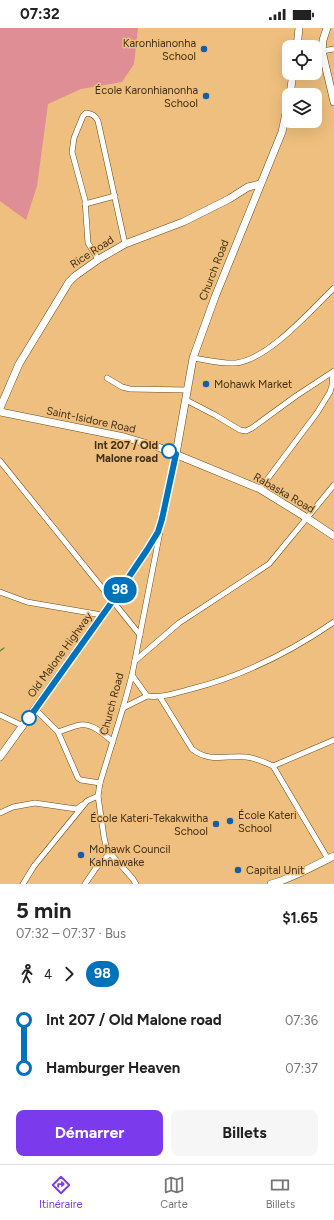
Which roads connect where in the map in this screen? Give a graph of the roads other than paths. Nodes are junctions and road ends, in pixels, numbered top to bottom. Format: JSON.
{"nodes":[{"id":1,"x":299,"y":28,"type":"edge"},
{"id":2,"x":327,"y":28,"type":"edge"},
{"id":3,"x":298,"y":40,"type":"edge"},
{"id":4,"x":322,"y":44,"type":"edge"},
{"id":5,"x":334,"y":49,"type":"edge"},
{"id":6,"x":322,"y":50,"type":"edge"},
{"id":7,"x":322,"y":60,"type":"edge"},
{"id":8,"x":334,"y":102,"type":"edge"},
{"id":9,"x":283,"y":128,"type":"edge"},
{"id":10,"x":260,"y":184,"type":"junction"},
{"id":11,"x":115,"y":196,"type":"junction"},
{"id":12,"x":85,"y":204,"type":"junction"},
{"id":13,"x":125,"y":244,"type":"junction"},
{"id":14,"x":98,"y":259,"type":"junction"},
{"id":15,"x":334,"y":288,"type":"edge"},
{"id":16,"x":193,"y":358,"type":"junction"},
{"id":17,"x":334,"y":372,"type":"edge"},
{"id":18,"x":108,"y":378,"type":"dead end"},
{"id":19,"x":187,"y":390,"type":"junction"},
{"id":20,"x":186,"y":400,"type":"junction"},
{"id":21,"x":0,"y":408,"type":"edge"},
{"id":22,"x":0,"y":412,"type":"edge"},
{"id":23,"x":176,"y":454,"type":"junction"},
{"id":24,"x":0,"y":461,"type":"edge"},
{"id":25,"x":334,"y":485,"type":"edge"},
{"id":26,"x":260,"y":489,"type":"junction"},
{"id":27,"x":307,"y":518,"type":"junction"},
{"id":28,"x":162,"y":519,"type":"junction"},
{"id":29,"x":334,"y":536,"type":"edge"},
{"id":30,"x":0,"y":592,"type":"edge"},
{"id":31,"x":112,"y":602,"type":"junction"},
{"id":32,"x":102,"y":615,"type":"junction"},
{"id":33,"x":334,"y":622,"type":"edge"},
{"id":34,"x":140,"y":635,"type":"junction"},
{"id":35,"x":134,"y":662,"type":"junction"},
{"id":36,"x":132,"y":675,"type":"junction"},
{"id":37,"x":147,"y":696,"type":"junction"},
{"id":38,"x":160,"y":697,"type":"junction"},
{"id":39,"x":123,"y":708,"type":"junction"},
{"id":40,"x":35,"y":709,"type":"junction"},
{"id":41,"x":0,"y":715,"type":"edge"},
{"id":42,"x":23,"y":726,"type":"junction"},
{"id":43,"x":58,"y":732,"type":"junction"},
{"id":44,"x":334,"y":740,"type":"edge"},
{"id":45,"x":113,"y":742,"type":"junction"},
{"id":46,"x":0,"y":757,"type":"edge"},
{"id":47,"x":273,"y":766,"type":"junction"},
{"id":48,"x":100,"y":783,"type":"junction"},
{"id":49,"x":98,"y":796,"type":"junction"},
{"id":50,"x":87,"y":802,"type":"junction"},
{"id":51,"x":0,"y":813,"type":"edge"},
{"id":52,"x":110,"y":853,"type":"junction"},
{"id":53,"x":331,"y":858,"type":"edge"},
{"id":54,"x":23,"y":884,"type":"edge"},
{"id":55,"x":86,"y":884,"type":"edge"},
{"id":56,"x":136,"y":884,"type":"edge"},
{"id":57,"x":271,"y":884,"type":"edge"}],
"edges":[{"from":1,"to":3,"type":"street"},
{"from":2,"to":4,"type":"street"},
{"from":5,"to":6,"type":"street"},
{"from":7,"to":8,"type":"street"},
{"from":9,"to":10,"type":"street","name":"Church Road"},
{"from":10,"to":13,"type":"street","name":"Rice Road"},
{"from":10,"to":16,"type":"street","name":"Church Road"},
{"from":11,"to":12,"type":"street"},
{"from":11,"to":12,"type":"street"},
{"from":11,"to":13,"type":"street"},
{"from":12,"to":14,"type":"street"},
{"from":13,"to":14,"type":"street","name":"Rice Road"},
{"from":14,"to":21,"type":"street","name":"Rice Road"},
{"from":15,"to":16,"type":"street"},
{"from":16,"to":19,"type":"street","name":"Church Road"},
{"from":17,"to":20,"type":"street"},
{"from":17,"to":26,"type":"street"},
{"from":18,"to":19,"type":"street"},
{"from":19,"to":20,"type":"street","name":"Church Road"},
{"from":20,"to":23,"type":"street","name":"Church Road"},
{"from":22,"to":23,"type":"street","name":"Saint-Isidore Road"},
{"from":23,"to":26,"type":"street","name":"Rabaska Road"},
{"from":23,"to":28,"type":"street","name":"Old Malone Highway"},
{"from":24,"to":31,"type":"street"},
{"from":25,"to":27,"type":"street"},
{"from":26,"to":27,"type":"street","name":"Rabaska Road"},
{"from":27,"to":29,"type":"street","name":"Rabaska Road"},
{"from":27,"to":35,"type":"street"},
{"from":28,"to":31,"type":"street","name":"Old Malone Highway"},
{"from":28,"to":34,"type":"street","name":"Church Road"},
{"from":30,"to":32,"type":"street"},
{"from":31,"to":32,"type":"street","name":"Old Malone Highway"},
{"from":31,"to":34,"type":"street"},
{"from":32,"to":40,"type":"street","name":"Old Malone Highway"},
{"from":33,"to":38,"type":"street"},
{"from":34,"to":35,"type":"street","name":"Church Road"},
{"from":35,"to":36,"type":"street","name":"Church Road"},
{"from":36,"to":37,"type":"street"},
{"from":36,"to":39,"type":"street","name":"Church Road"},
{"from":37,"to":38,"type":"street"},
{"from":37,"to":39,"type":"street"},
{"from":38,"to":47,"type":"street"},
{"from":39,"to":45,"type":"street","name":"Church Road"},
{"from":40,"to":42,"type":"street","name":"Old Malone Highway"},
{"from":40,"to":43,"type":"street"},
{"from":41,"to":42,"type":"street"},
{"from":42,"to":46,"type":"street","name":"Old Malone Highway"},
{"from":43,"to":45,"type":"street"},
{"from":43,"to":48,"type":"street"},
{"from":44,"to":47,"type":"street"},
{"from":45,"to":48,"type":"street","name":"Church Road"},
{"from":47,"to":53,"type":"street"},
{"from":48,"to":49,"type":"street","name":"Church Road"},
{"from":49,"to":50,"type":"street"},
{"from":49,"to":52,"type":"street","name":"Church Road"},
{"from":50,"to":51,"type":"street"},
{"from":50,"to":54,"type":"street"},
{"from":52,"to":55,"type":"street"},
{"from":52,"to":56,"type":"street","name":"Church Road"},
{"from":53,"to":57,"type":"street"}]}
